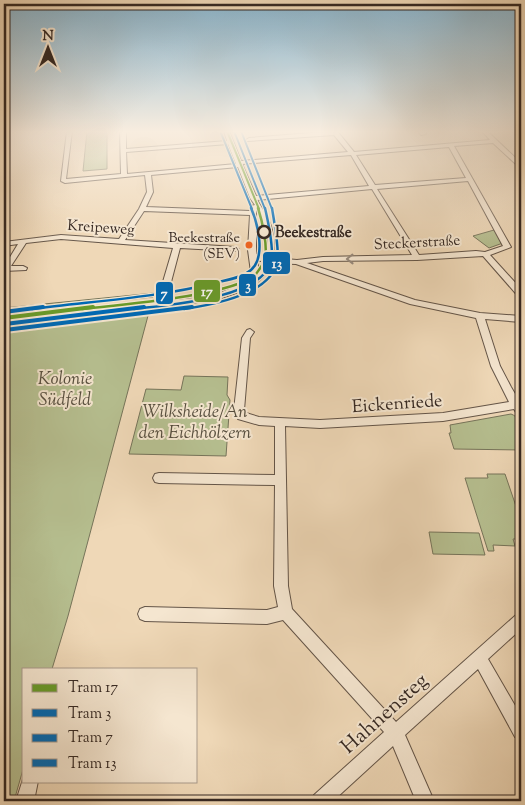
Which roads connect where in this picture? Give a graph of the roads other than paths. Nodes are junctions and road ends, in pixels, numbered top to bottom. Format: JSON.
{"nodes":[{"id":1,"x":65,"y":169,"type":"edge"},
{"id":2,"x":124,"y":169,"type":"edge"},
{"id":3,"x":197,"y":169,"type":"edge"},
{"id":4,"x":241,"y":169,"type":"edge"},
{"id":5,"x":362,"y":169,"type":"edge"},
{"id":6,"x":464,"y":169,"type":"edge"},
{"id":7,"x":148,"y":174,"type":"junction"},
{"id":8,"x":124,"y":176,"type":"junction"},
{"id":9,"x":470,"y":179,"type":"junction"},
{"id":10,"x":374,"y":188,"type":"junction"},
{"id":11,"x":253,"y":198,"type":"junction"},
{"id":12,"x":142,"y":209,"type":"junction"},
{"id":13,"x":252,"y":213,"type":"junction"},
{"id":14,"x":23,"y":242,"type":"junction"},
{"id":15,"x":121,"y":242,"type":"junction"},
{"id":16,"x":4,"y":244,"type":"edge"},
{"id":17,"x":177,"y":246,"type":"junction"},
{"id":18,"x":235,"y":249,"type":"dead end"},
{"id":19,"x":485,"y":254,"type":"junction"},
{"id":20,"x":253,"y":255,"type":"junction"},
{"id":21,"x":270,"y":258,"type":"junction"},
{"id":22,"x":417,"y":258,"type":"junction"},
{"id":23,"x":297,"y":262,"type":"junction"},
{"id":24,"x":23,"y":268,"type":"dead end"},
{"id":25,"x":255,"y":270,"type":"junction"},
{"id":26,"x":248,"y":286,"type":"junction"},
{"id":27,"x":521,"y":294,"type":"edge"},
{"id":28,"x":162,"y":304,"type":"junction"},
{"id":29,"x":480,"y":316,"type":"junction"},
{"id":30,"x":521,"y":319,"type":"edge"},
{"id":31,"x":4,"y":323,"type":"edge"},
{"id":32,"x":250,"y":332,"type":"dead end"},
{"id":33,"x":519,"y":408,"type":"edge"},
{"id":34,"x":280,"y":423,"type":"junction"},
{"id":35,"x":159,"y":478,"type":"dead end"},
{"id":36,"x":280,"y":480,"type":"junction"},
{"id":37,"x":286,"y":612,"type":"junction"},
{"id":38,"x":145,"y":614,"type":"dead end"},
{"id":39,"x":521,"y":620,"type":"edge"},
{"id":40,"x":480,"y":658,"type":"junction"},
{"id":41,"x":521,"y":731,"type":"edge"},
{"id":42,"x":395,"y":732,"type":"junction"},
{"id":43,"x":30,"y":782,"type":"edge"},
{"id":44,"x":25,"y":801,"type":"edge"},
{"id":45,"x":320,"y":801,"type":"edge"},
{"id":46,"x":425,"y":801,"type":"edge"}],
"edges":[{"from":1,"to":8,"type":"street"},
{"from":2,"to":8,"type":"street"},
{"from":3,"to":7,"type":"street"},
{"from":4,"to":11,"type":"street"},
{"from":5,"to":10,"type":"street"},
{"from":6,"to":9,"type":"street"},
{"from":7,"to":8,"type":"street"},
{"from":7,"to":12,"type":"street"},
{"from":9,"to":10,"type":"street"},
{"from":9,"to":19,"type":"street","name":"Steckerstraße"},
{"from":10,"to":11,"type":"street"},
{"from":10,"to":22,"type":"street"},
{"from":11,"to":13,"type":"street"},
{"from":11,"to":21,"type":"street"},
{"from":12,"to":13,"type":"street"},
{"from":12,"to":15,"type":"street"},
{"from":13,"to":20,"type":"street"},
{"from":14,"to":15,"type":"street","name":"Kreipeweg"},
{"from":14,"to":16,"type":"street","name":"Kreipeweg"},
{"from":14,"to":24,"type":"street"},
{"from":15,"to":17,"type":"street","name":"Kreipeweg"},
{"from":17,"to":18,"type":"street","name":"Kreipeweg"},
{"from":17,"to":28,"type":"street"},
{"from":19,"to":22,"type":"street","name":"Steckerstraße"},
{"from":19,"to":27,"type":"street"},
{"from":20,"to":21,"type":"street"},
{"from":20,"to":25,"type":"street"},
{"from":21,"to":23,"type":"street"},
{"from":21,"to":25,"type":"street"},
{"from":21,"to":26,"type":"street"},
{"from":22,"to":23,"type":"street","name":"Steckerstraße","one_way":true},
{"from":23,"to":29,"type":"street"},
{"from":25,"to":26,"type":"street"},
{"from":26,"to":28,"type":"street"},
{"from":28,"to":31,"type":"street"},
{"from":29,"to":30,"type":"street"},
{"from":29,"to":33,"type":"street"},
{"from":32,"to":34,"type":"street","name":"Eickenriede"},
{"from":33,"to":34,"type":"street","name":"Eickenriede"},
{"from":34,"to":36,"type":"street"},
{"from":35,"to":36,"type":"street"},
{"from":36,"to":37,"type":"street"},
{"from":37,"to":38,"type":"street"},
{"from":37,"to":42,"type":"street"},
{"from":39,"to":40,"type":"street","name":"Hahnensteg"},
{"from":40,"to":41,"type":"street"},
{"from":40,"to":42,"type":"street","name":"Hahnensteg"},
{"from":42,"to":45,"type":"street","name":"Hahnensteg"},
{"from":42,"to":46,"type":"street"},
{"from":43,"to":44,"type":"street"}]}
